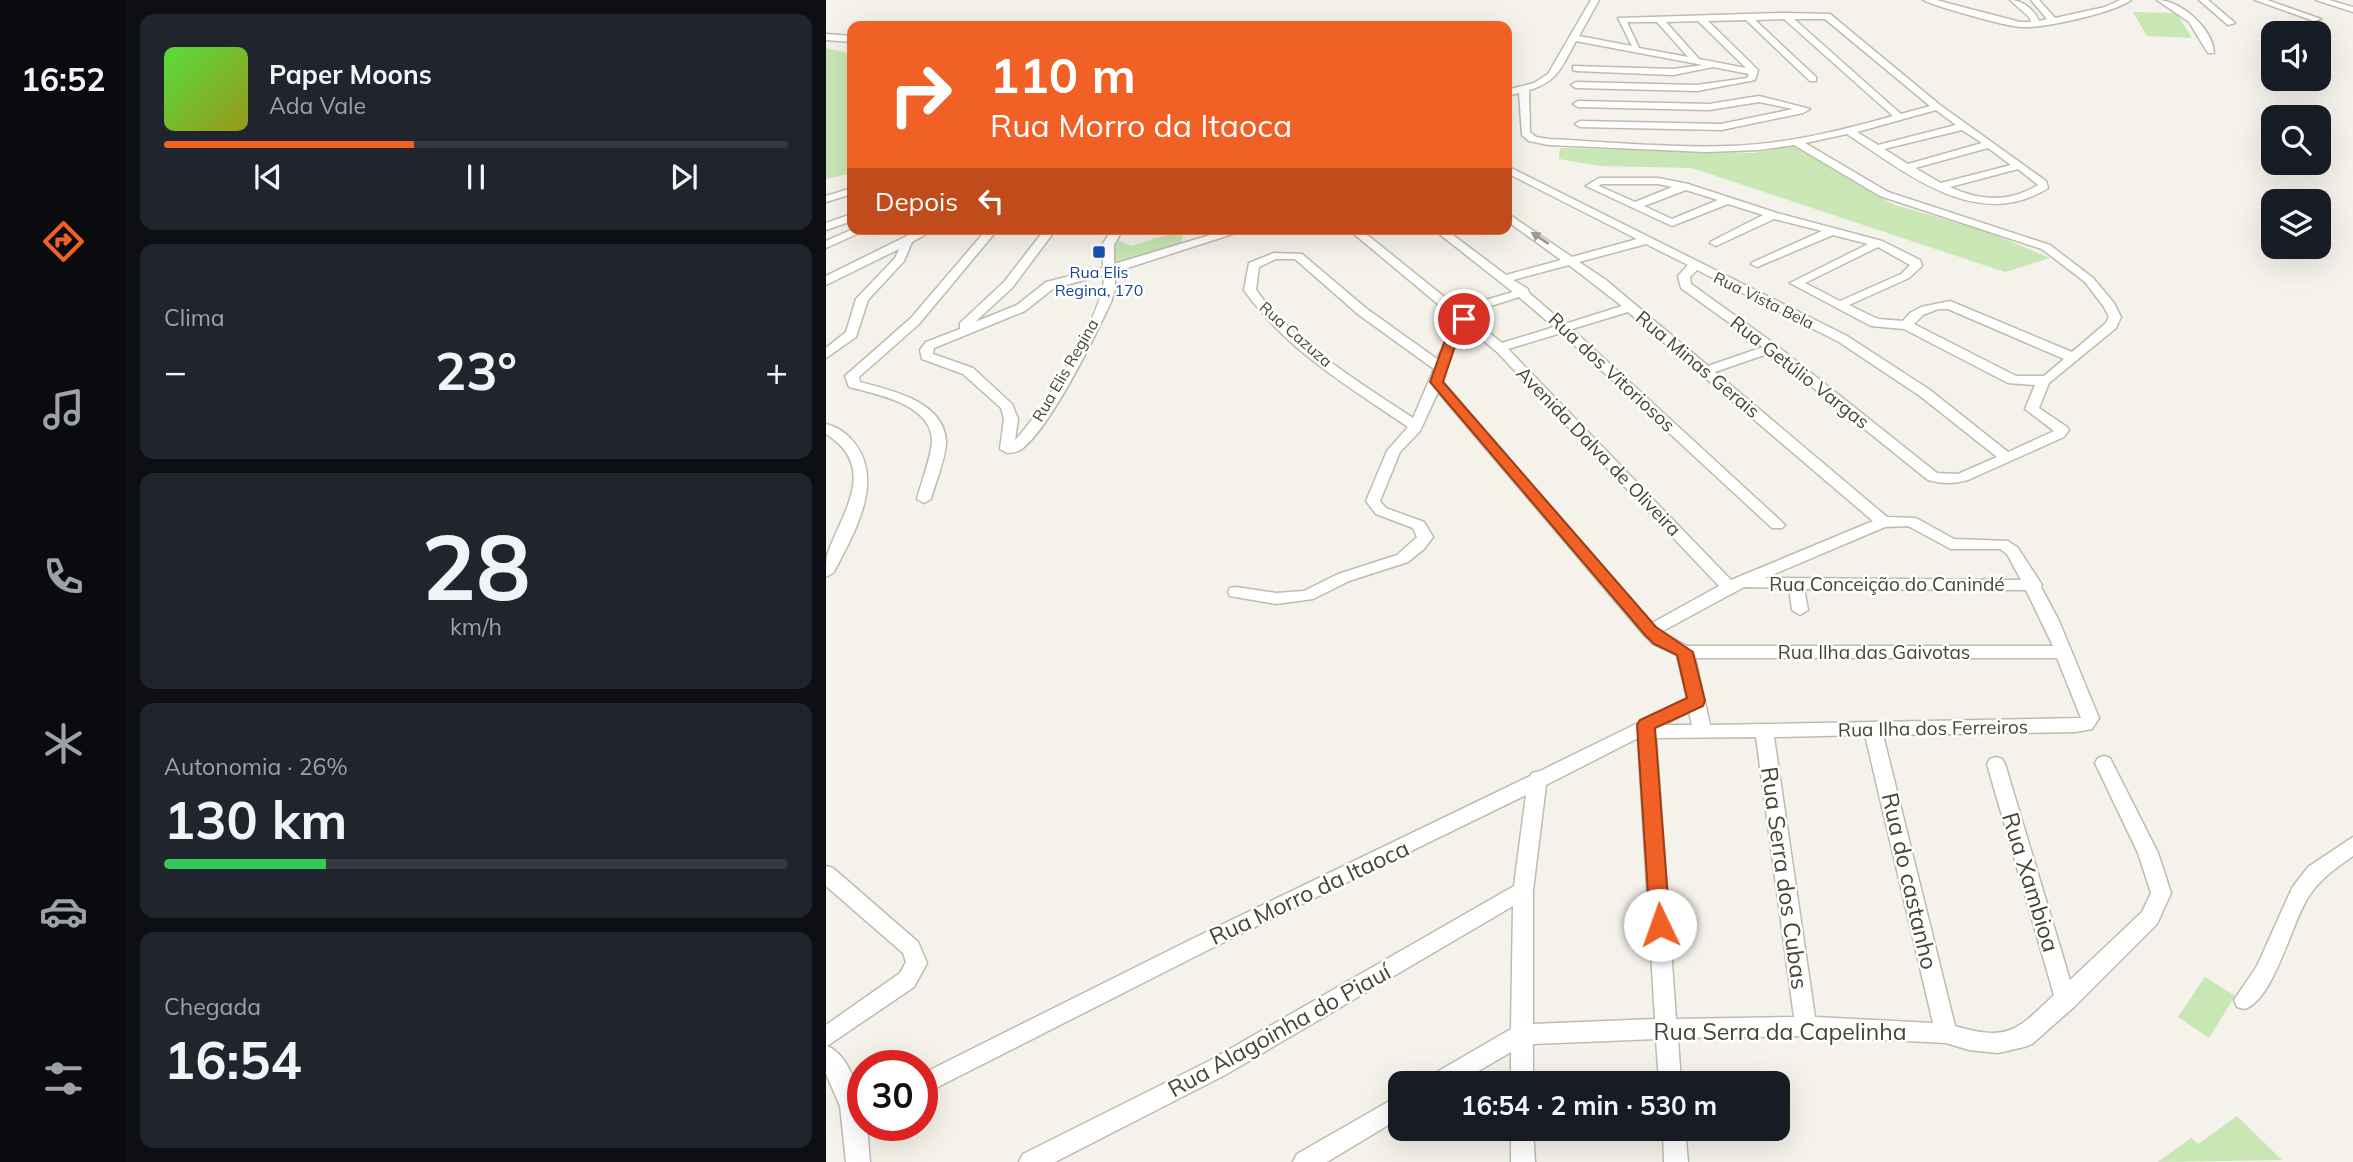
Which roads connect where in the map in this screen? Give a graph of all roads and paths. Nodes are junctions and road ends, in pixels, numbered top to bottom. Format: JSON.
{"nodes":[{"id":1,"x":1595,"y":0,"type":"edge"},
{"id":2,"x":1927,"y":0,"type":"edge"},
{"id":3,"x":2014,"y":0,"type":"edge"},
{"id":4,"x":2035,"y":0,"type":"edge"},
{"id":5,"x":2127,"y":0,"type":"edge"},
{"id":6,"x":2161,"y":0,"type":"edge"},
{"id":7,"x":2203,"y":0,"type":"edge"},
{"id":8,"x":2259,"y":0,"type":"edge"},
{"id":9,"x":2292,"y":0,"type":"edge"},
{"id":10,"x":2320,"y":0,"type":"edge"},
{"id":11,"x":1973,"y":1,"type":"edge"},
{"id":12,"x":2115,"y":3,"type":"edge"},
{"id":13,"x":1961,"y":8,"type":"junction"},
{"id":14,"x":2353,"y":10,"type":"edge"},
{"id":15,"x":2295,"y":11,"type":"junction"},
{"id":16,"x":1784,"y":15,"type":"junction"},
{"id":17,"x":1746,"y":16,"type":"junction"},
{"id":18,"x":1699,"y":17,"type":"junction"},
{"id":19,"x":1659,"y":19,"type":"junction"},
{"id":20,"x":2318,"y":19,"type":"dead end"},
{"id":21,"x":2053,"y":21,"type":"junction"},
{"id":22,"x":2231,"y":23,"type":"dead end"},
{"id":23,"x":2036,"y":24,"type":"junction"},
{"id":24,"x":826,"y":37,"type":"edge"},
{"id":25,"x":1574,"y":38,"type":"junction"},
{"id":26,"x":847,"y":39,"type":"edge"},
{"id":27,"x":1634,"y":50,"type":"junction"},
{"id":28,"x":2211,"y":51,"type":"dead end"},
{"id":29,"x":1564,"y":56,"type":"junction"},
{"id":30,"x":1696,"y":61,"type":"junction"},
{"id":31,"x":1714,"y":65,"type":"junction"},
{"id":32,"x":1576,"y":68,"type":"junction"},
{"id":33,"x":1755,"y":72,"type":"junction"},
{"id":34,"x":1814,"y":79,"type":"dead end"},
{"id":35,"x":1576,"y":85,"type":"junction"},
{"id":36,"x":1524,"y":89,"type":"junction"},
{"id":37,"x":1512,"y":92,"type":"edge"},
{"id":38,"x":1578,"y":104,"type":"junction"},
{"id":39,"x":1937,"y":107,"type":"junction"},
{"id":40,"x":1899,"y":117,"type":"junction"},
{"id":41,"x":1580,"y":124,"type":"junction"},
{"id":42,"x":1965,"y":126,"type":"junction"},
{"id":43,"x":1848,"y":130,"type":"junction"},
{"id":44,"x":1793,"y":140,"type":"junction"},
{"id":45,"x":1581,"y":143,"type":"junction"},
{"id":46,"x":1987,"y":145,"type":"junction"},
{"id":47,"x":1877,"y":148,"type":"junction"},
{"id":48,"x":2018,"y":166,"type":"junction"},
{"id":49,"x":1908,"y":167,"type":"junction"},
{"id":50,"x":1512,"y":172,"type":"edge"},
{"id":51,"x":1683,"y":186,"type":"junction"},
{"id":52,"x":1942,"y":186,"type":"junction"},
{"id":53,"x":847,"y":193,"type":"edge"},
{"id":54,"x":826,"y":199,"type":"edge"},
{"id":55,"x":1730,"y":199,"type":"junction"},
{"id":56,"x":1634,"y":206,"type":"junction"},
{"id":57,"x":1773,"y":215,"type":"junction"},
{"id":58,"x":847,"y":219,"type":"edge"},
{"id":59,"x":1512,"y":219,"type":"edge"},
{"id":60,"x":826,"y":227,"type":"edge"},
{"id":61,"x":1832,"y":231,"type":"junction"},
{"id":62,"x":849,"y":235,"type":"edge"},
{"id":63,"x":921,"y":235,"type":"edge"},
{"id":64,"x":988,"y":235,"type":"edge"},
{"id":65,"x":1046,"y":235,"type":"edge"},
{"id":66,"x":1114,"y":235,"type":"edge"},
{"id":67,"x":1223,"y":235,"type":"edge"},
{"id":68,"x":1360,"y":235,"type":"edge"},
{"id":69,"x":1446,"y":235,"type":"edge"},
{"id":70,"x":1646,"y":240,"type":"junction"},
{"id":71,"x":907,"y":243,"type":"junction"},
{"id":72,"x":1716,"y":243,"type":"dead end"},
{"id":73,"x":1878,"y":243,"type":"junction"},
{"id":74,"x":826,"y":245,"type":"edge"},
{"id":75,"x":1572,"y":260,"type":"junction"},
{"id":76,"x":1757,"y":264,"type":"dead end"},
{"id":77,"x":1695,"y":265,"type":"junction"},
{"id":78,"x":1108,"y":270,"type":"junction"},
{"id":79,"x":1507,"y":278,"type":"junction"},
{"id":80,"x":826,"y":281,"type":"edge"},
{"id":81,"x":1524,"y":292,"type":"junction"},
{"id":82,"x":1840,"y":305,"type":"junction"},
{"id":83,"x":1631,"y":307,"type":"junction"},
{"id":84,"x":1460,"y":316,"type":"junction"},
{"id":85,"x":1907,"y":325,"type":"junction"},
{"id":86,"x":1566,"y":327,"type":"junction"},
{"id":87,"x":957,"y":333,"type":"junction"},
{"id":88,"x":1500,"y":348,"type":"junction"},
{"id":89,"x":1772,"y":348,"type":"junction"},
{"id":90,"x":826,"y":354,"type":"edge"},
{"id":91,"x":2074,"y":358,"type":"junction"},
{"id":92,"x":1706,"y":371,"type":"junction"},
{"id":93,"x":1439,"y":375,"type":"junction"},
{"id":94,"x":2043,"y":381,"type":"junction"},
{"id":95,"x":1415,"y":425,"type":"junction"},
{"id":96,"x":826,"y":428,"type":"edge"},
{"id":97,"x":2006,"y":457,"type":"junction"},
{"id":98,"x":924,"y":499,"type":"dead end"},
{"id":99,"x":1883,"y":522,"type":"junction"},
{"id":100,"x":1776,"y":525,"type":"dead end"},
{"id":101,"x":826,"y":572,"type":"edge"},
{"id":102,"x":1796,"y":584,"type":"junction"},
{"id":103,"x":1735,"y":585,"type":"junction"},
{"id":104,"x":2034,"y":585,"type":"junction"},
{"id":105,"x":1236,"y":592,"type":"dead end"},
{"id":106,"x":1800,"y":610,"type":"dead end"},
{"id":107,"x":1650,"y":631,"type":"junction"},
{"id":108,"x":1685,"y":652,"type":"junction"},
{"id":109,"x":2063,"y":652,"type":"junction"},
{"id":110,"x":1696,"y":701,"type":"junction"},
{"id":111,"x":1647,"y":728,"type":"junction"},
{"id":112,"x":1764,"y":729,"type":"junction"},
{"id":113,"x":1702,"y":730,"type":"junction"},
{"id":114,"x":1874,"y":730,"type":"junction"},
{"id":115,"x":2104,"y":763,"type":"dead end"},
{"id":116,"x":1996,"y":764,"type":"dead end"},
{"id":117,"x":1538,"y":778,"type":"junction"},
{"id":118,"x":2353,"y":845,"type":"edge"},
{"id":119,"x":826,"y":874,"type":"edge"},
{"id":120,"x":1523,"y":890,"type":"junction"},
{"id":121,"x":2066,"y":1000,"type":"junction"},
{"id":122,"x":2245,"y":1000,"type":"dead end"},
{"id":123,"x":1806,"y":1026,"type":"junction"},
{"id":124,"x":1666,"y":1030,"type":"junction"},
{"id":125,"x":1946,"y":1033,"type":"junction"},
{"id":126,"x":1521,"y":1035,"type":"junction"},
{"id":127,"x":826,"y":1037,"type":"edge"},
{"id":128,"x":826,"y":1056,"type":"edge"},
{"id":129,"x":1459,"y":1071,"type":"edge"},
{"id":130,"x":1521,"y":1071,"type":"edge"},
{"id":131,"x":1669,"y":1071,"type":"edge"},
{"id":132,"x":938,"y":1077,"type":"edge"},
{"id":133,"x":847,"y":1085,"type":"edge"},
{"id":134,"x":1388,"y":1113,"type":"edge"},
{"id":135,"x":859,"y":1141,"type":"edge"},
{"id":136,"x":1522,"y":1141,"type":"edge"},
{"id":137,"x":1675,"y":1141,"type":"edge"},
{"id":138,"x":858,"y":1162,"type":"edge"},
{"id":139,"x":1031,"y":1162,"type":"edge"},
{"id":140,"x":1305,"y":1162,"type":"edge"},
{"id":141,"x":1523,"y":1162,"type":"edge"},
{"id":142,"x":1676,"y":1162,"type":"edge"}],
"edges":[{"from":1,"to":25,"type":"street"},
{"from":2,"to":13,"type":"street"},
{"from":3,"to":23,"type":"street"},
{"from":4,"to":21,"type":"street"},
{"from":5,"to":12,"type":"street"},
{"from":6,"to":28,"type":"street"},
{"from":7,"to":22,"type":"street"},
{"from":8,"to":15,"type":"street"},
{"from":9,"to":15,"type":"street"},
{"from":10,"to":14,"type":"street"},
{"from":11,"to":13,"type":"street"},
{"from":12,"to":21,"type":"street"},
{"from":13,"to":23,"type":"street"},
{"from":15,"to":20,"type":"street"},
{"from":16,"to":17,"type":"street"},
{"from":16,"to":39,"type":"street"},
{"from":16,"to":40,"type":"street"},
{"from":17,"to":18,"type":"street"},
{"from":17,"to":34,"type":"street"},
{"from":18,"to":19,"type":"street"},
{"from":18,"to":33,"type":"street"},
{"from":19,"to":27,"type":"street"},
{"from":19,"to":30,"type":"street"},
{"from":21,"to":23,"type":"street"},
{"from":24,"to":26,"type":"street"},
{"from":25,"to":27,"type":"street"},
{"from":25,"to":29,"type":"street"},
{"from":27,"to":30,"type":"street"},
{"from":29,"to":32,"type":"street"},
{"from":29,"to":36,"type":"street"},
{"from":30,"to":31,"type":"street"},
{"from":31,"to":32,"type":"street"},
{"from":31,"to":33,"type":"street"},
{"from":32,"to":35,"type":"street"},
{"from":33,"to":35,"type":"street"},
{"from":35,"to":38,"type":"street"},
{"from":36,"to":37,"type":"street"},
{"from":36,"to":45,"type":"street"},
{"from":38,"to":41,"type":"street"},
{"from":38,"to":41,"type":"street"},
{"from":39,"to":40,"type":"street"},
{"from":39,"to":42,"type":"street"},
{"from":40,"to":43,"type":"street"},
{"from":41,"to":45,"type":"street"},
{"from":42,"to":46,"type":"street"},
{"from":42,"to":47,"type":"street"},
{"from":43,"to":44,"type":"street"},
{"from":43,"to":47,"type":"street"},
{"from":44,"to":45,"type":"street"},
{"from":44,"to":91,"type":"street"},
{"from":46,"to":48,"type":"street"},
{"from":46,"to":49,"type":"street"},
{"from":47,"to":49,"type":"street"},
{"from":48,"to":52,"type":"street"},
{"from":48,"to":52,"type":"street"},
{"from":49,"to":52,"type":"street"},
{"from":50,"to":70,"type":"street","name":"Rua Vista Bela"},
{"from":51,"to":55,"type":"street"},
{"from":51,"to":56,"type":"street"},
{"from":51,"to":56,"type":"street"},
{"from":53,"to":54,"type":"street"},
{"from":55,"to":56,"type":"street"},
{"from":55,"to":57,"type":"street"},
{"from":57,"to":61,"type":"street"},
{"from":57,"to":72,"type":"street"},
{"from":58,"to":60,"type":"street"},
{"from":75,"to":59,"type":"street","name":"Rua Minas Gerais","one_way":true},
{"from":61,"to":73,"type":"street"},
{"from":61,"to":76,"type":"street"},
{"from":62,"to":74,"type":"street"},
{"from":63,"to":71,"type":"street"},
{"from":64,"to":98,"type":"street"},
{"from":65,"to":87,"type":"street"},
{"from":66,"to":78,"type":"street","name":"Rua Elis Regina"},
{"from":67,"to":78,"type":"street"},
{"from":68,"to":84,"type":"street","name":"Avenida Dalva de Oliveira"},
{"from":69,"to":79,"type":"street","name":"Rua dos Vitoriosos"},
{"from":70,"to":75,"type":"street"},
{"from":70,"to":77,"type":"street","name":"Rua Vista Bela"},
{"from":71,"to":80,"type":"street"},
{"from":71,"to":90,"type":"street"},
{"from":73,"to":82,"type":"street"},
{"from":73,"to":82,"type":"street"},
{"from":75,"to":79,"type":"street"},
{"from":75,"to":83,"type":"street","name":"Rua Minas Gerais"},
{"from":77,"to":89,"type":"street","name":"Rua Getúlio Vargas"},
{"from":77,"to":97,"type":"street","name":"Rua Vista Bela"},
{"from":78,"to":87,"type":"street"},
{"from":78,"to":87,"type":"street","name":"Rua Elis Regina"},
{"from":79,"to":81,"type":"street","name":"Rua dos Vitoriosos"},
{"from":81,"to":84,"type":"street"},
{"from":81,"to":86,"type":"street","name":"Rua dos Vitoriosos"},
{"from":82,"to":85,"type":"street"},
{"from":83,"to":86,"type":"street"},
{"from":83,"to":92,"type":"street","name":"Rua Minas Gerais"},
{"from":84,"to":88,"type":"street","name":"Avenida Dalva de Oliveira"},
{"from":84,"to":93,"type":"street"},
{"from":85,"to":91,"type":"street"},
{"from":85,"to":94,"type":"street"},
{"from":86,"to":88,"type":"street"},
{"from":86,"to":100,"type":"street","name":"Rua dos Vitoriosos"},
{"from":88,"to":103,"type":"street","name":"Avenida Dalva de Oliveira"},
{"from":89,"to":92,"type":"street"},
{"from":89,"to":97,"type":"street","name":"Rua Getúlio Vargas"},
{"from":91,"to":94,"type":"street"},
{"from":92,"to":99,"type":"street","name":"Rua Minas Gerais"},
{"from":93,"to":95,"type":"street"},
{"from":93,"to":95,"type":"street","name":"Rua Cazuza"},
{"from":93,"to":107,"type":"street"},
{"from":94,"to":97,"type":"street"},
{"from":95,"to":105,"type":"street"},
{"from":96,"to":101,"type":"street"},
{"from":99,"to":103,"type":"street"},
{"from":99,"to":104,"type":"street"},
{"from":102,"to":103,"type":"street","name":"Rua Conceição do Canindé"},
{"from":102,"to":104,"type":"street","name":"Rua Conceição do Canindé"},
{"from":102,"to":106,"type":"street"},
{"from":103,"to":107,"type":"street"},
{"from":104,"to":109,"type":"street"},
{"from":107,"to":108,"type":"street"},
{"from":108,"to":109,"type":"street","name":"Rua Ilha das Gaivotas"},
{"from":108,"to":110,"type":"street"},
{"from":109,"to":114,"type":"street","name":"Rua Ilha dos Ferreiros"},
{"from":110,"to":111,"type":"street","name":"Rua Morro da Itaoca"},
{"from":110,"to":113,"type":"street"},
{"from":111,"to":113,"type":"street","name":"Rua Ilha dos Ferreiros"},
{"from":111,"to":117,"type":"street","name":"Rua Morro da Itaoca"},
{"from":111,"to":124,"type":"street"},
{"from":112,"to":113,"type":"street","name":"Rua Ilha dos Ferreiros"},
{"from":112,"to":114,"type":"street","name":"Rua Ilha dos Ferreiros"},
{"from":112,"to":123,"type":"street","name":"Rua Serra dos Cubas"},
{"from":114,"to":125,"type":"street","name":"Rua do castanho"},
{"from":115,"to":121,"type":"street","name":"Rua Serra da Capelinha"},
{"from":116,"to":121,"type":"street","name":"Rua Xambioa"},
{"from":117,"to":120,"type":"street"},
{"from":117,"to":132,"type":"street","name":"Rua Morro da Itaoca"},
{"from":118,"to":122,"type":"street"},
{"from":119,"to":127,"type":"street"},
{"from":120,"to":126,"type":"street"},
{"from":120,"to":139,"type":"street","name":"Rua Alagoinha do Piauí"},
{"from":121,"to":125,"type":"street","name":"Rua Serra da Capelinha"},
{"from":123,"to":124,"type":"street","name":"Rua Serra da Capelinha"},
{"from":123,"to":125,"type":"street","name":"Rua Serra da Capelinha"},
{"from":124,"to":126,"type":"street","name":"Rua Serra da Capelinha"},
{"from":124,"to":131,"type":"street"},
{"from":126,"to":129,"type":"street"},
{"from":126,"to":130,"type":"street"},
{"from":128,"to":133,"type":"street"},
{"from":134,"to":140,"type":"street"},
{"from":135,"to":138,"type":"street"},
{"from":136,"to":141,"type":"street"},
{"from":137,"to":142,"type":"street"}]}
